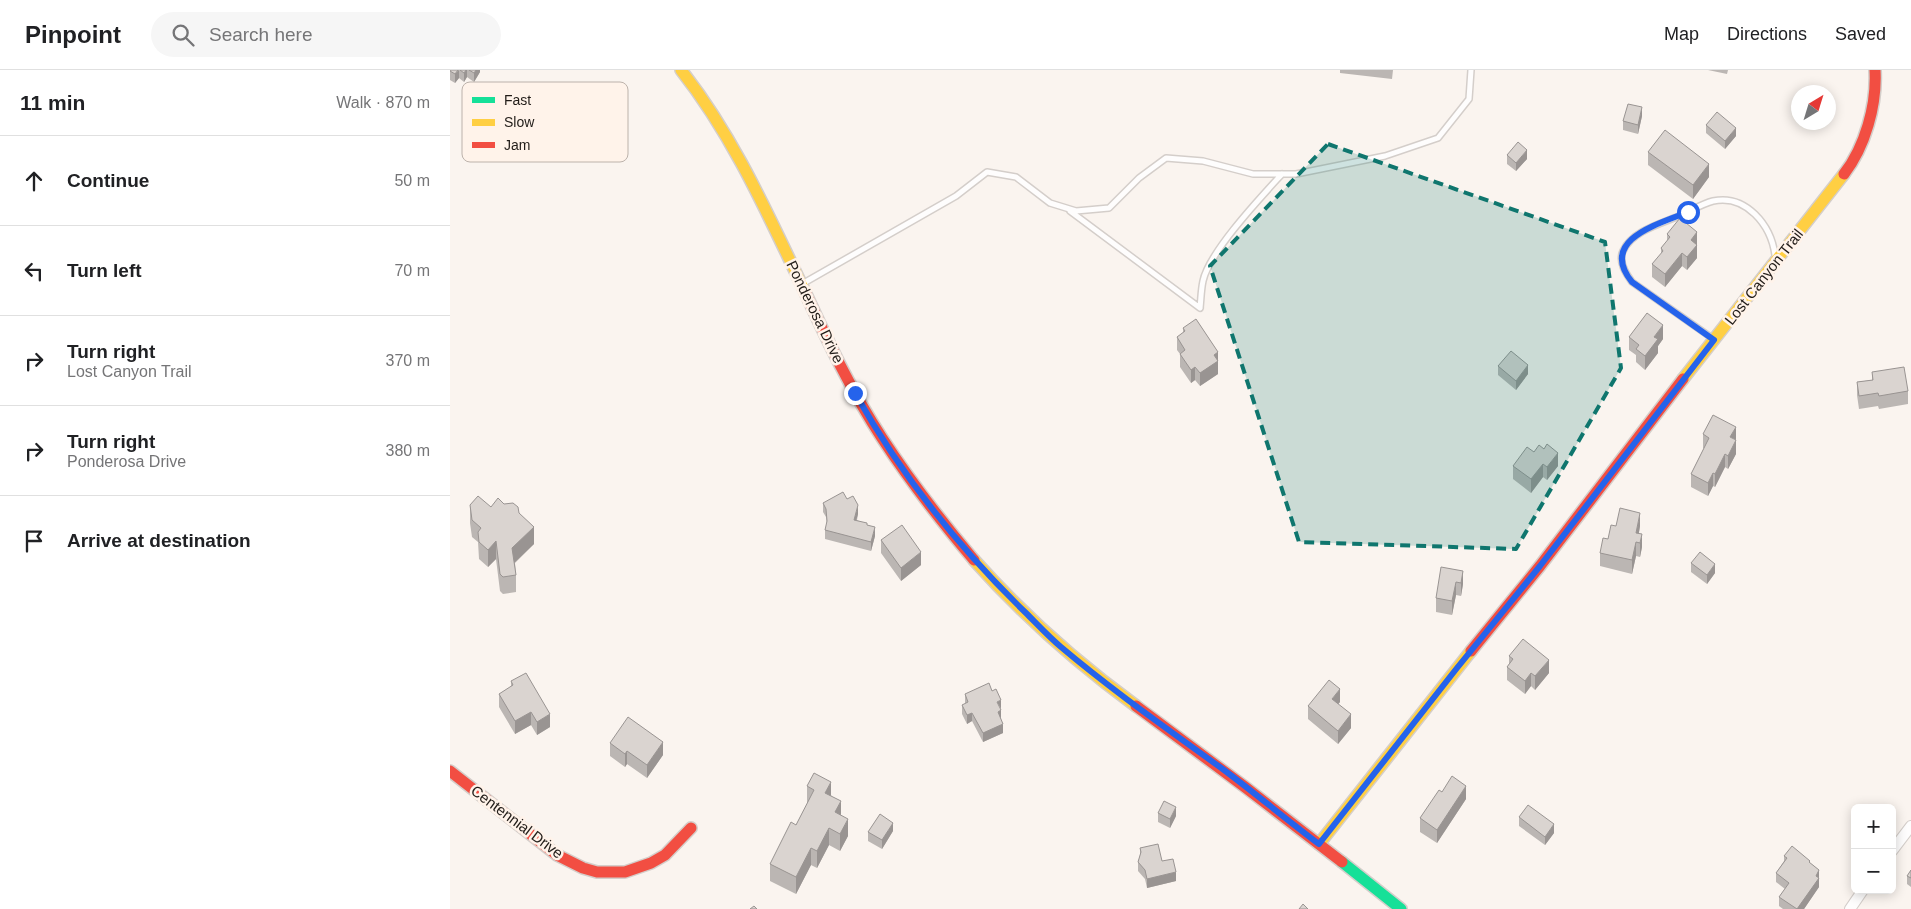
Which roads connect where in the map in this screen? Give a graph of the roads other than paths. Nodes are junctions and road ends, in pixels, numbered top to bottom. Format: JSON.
{"nodes":[{"id":1,"x":681,"y":70,"type":"edge"},
{"id":2,"x":1471,"y":70,"type":"edge"},
{"id":3,"x":1875,"y":70,"type":"edge"},
{"id":4,"x":1282,"y":174,"type":"junction"},
{"id":5,"x":1066,"y":208,"type":"junction"},
{"id":6,"x":1776,"y":262,"type":"junction"},
{"id":7,"x":801,"y":285,"type":"junction"},
{"id":8,"x":1714,"y":340,"type":"junction"},
{"id":9,"x":450,"y":771,"type":"edge"},
{"id":10,"x":1911,"y":826,"type":"edge"},
{"id":11,"x":691,"y":828,"type":"dead end"},
{"id":12,"x":1319,"y":844,"type":"junction"},
{"id":13,"x":1894,"y":849,"type":"edge"},
{"id":14,"x":1861,"y":894,"type":"edge"},
{"id":15,"x":1401,"y":909,"type":"edge"},
{"id":16,"x":1850,"y":909,"type":"edge"}],
"edges":[{"from":1,"to":7,"type":"street","name":"Ponderosa Drive"},
{"from":2,"to":4,"type":"lane"},
{"from":3,"to":6,"type":"street","name":"Lost Canyon Trail"},
{"from":4,"to":5,"type":"lane"},
{"from":4,"to":5,"type":"lane"},
{"from":5,"to":7,"type":"lane"},
{"from":6,"to":8,"type":"street","name":"Lost Canyon Trail"},
{"from":6,"to":8,"type":"lane"},
{"from":7,"to":12,"type":"street","name":"Ponderosa Drive"},
{"from":8,"to":12,"type":"street","name":"Lost Canyon Trail"},
{"from":9,"to":11,"type":"street","name":"Centennial Drive"},
{"from":10,"to":13,"type":"street"},
{"from":12,"to":15,"type":"street","name":"Ponderosa Drive"},
{"from":14,"to":16,"type":"street"}]}
